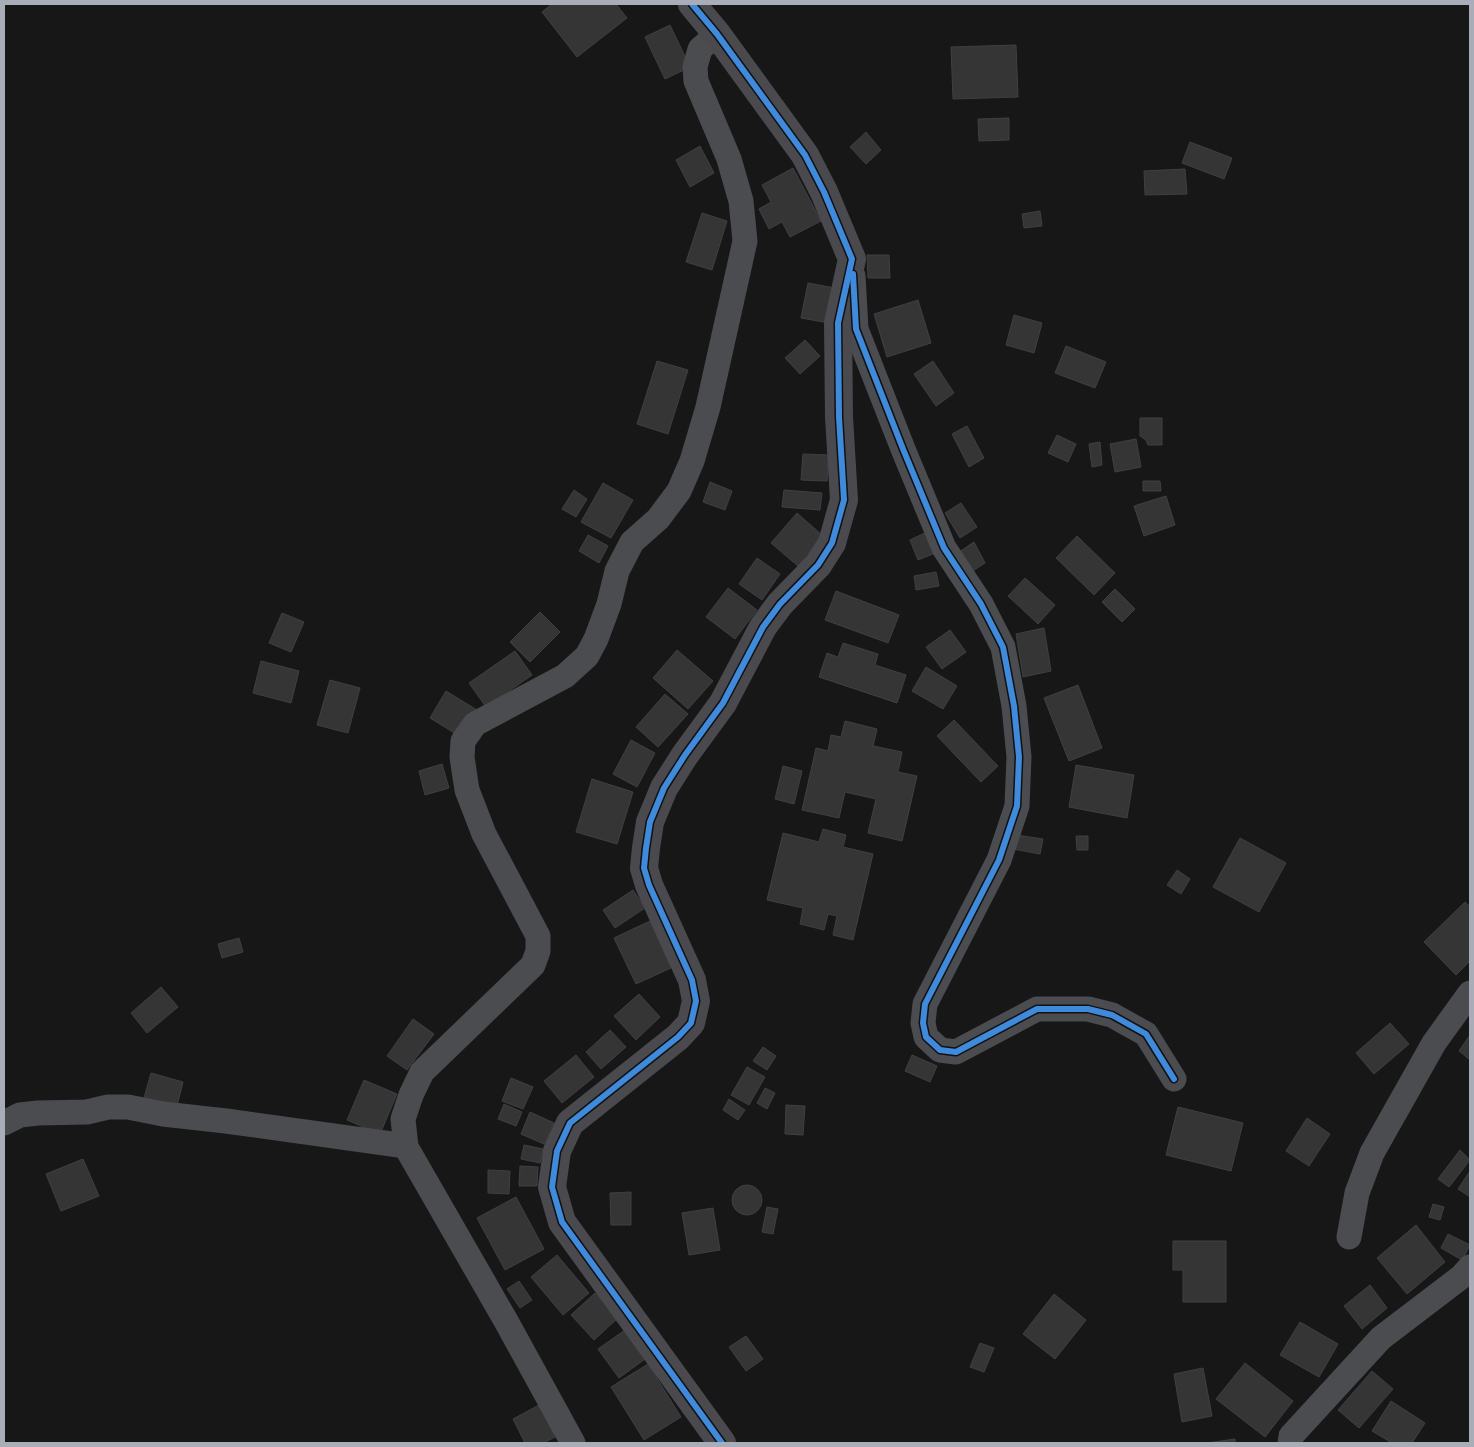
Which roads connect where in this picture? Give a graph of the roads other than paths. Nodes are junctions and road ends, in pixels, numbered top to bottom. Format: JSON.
{"nodes":[{"id":1,"x":692,"y":4,"type":"edge"},
{"id":2,"x":717,"y":34,"type":"junction"},
{"id":3,"x":852,"y":259,"type":"junction"},
{"id":4,"x":1470,"y":993,"type":"edge"},
{"id":5,"x":1174,"y":1079,"type":"dead end"},
{"id":6,"x":4,"y":1123,"type":"edge"},
{"id":7,"x":406,"y":1146,"type":"junction"},
{"id":8,"x":1349,"y":1237,"type":"dead end"},
{"id":9,"x":1470,"y":1267,"type":"edge"},
{"id":10,"x":573,"y":1443,"type":"edge"},
{"id":11,"x":722,"y":1443,"type":"edge"},
{"id":12,"x":1290,"y":1443,"type":"edge"}],
"edges":[{"from":1,"to":2,"type":"street"},
{"from":2,"to":3,"type":"street"},
{"from":2,"to":7,"type":"street"},
{"from":3,"to":5,"type":"street"},
{"from":3,"to":11,"type":"street"},
{"from":4,"to":8,"type":"street"},
{"from":6,"to":7,"type":"street"},
{"from":7,"to":10,"type":"street"},
{"from":9,"to":12,"type":"street"}]}
